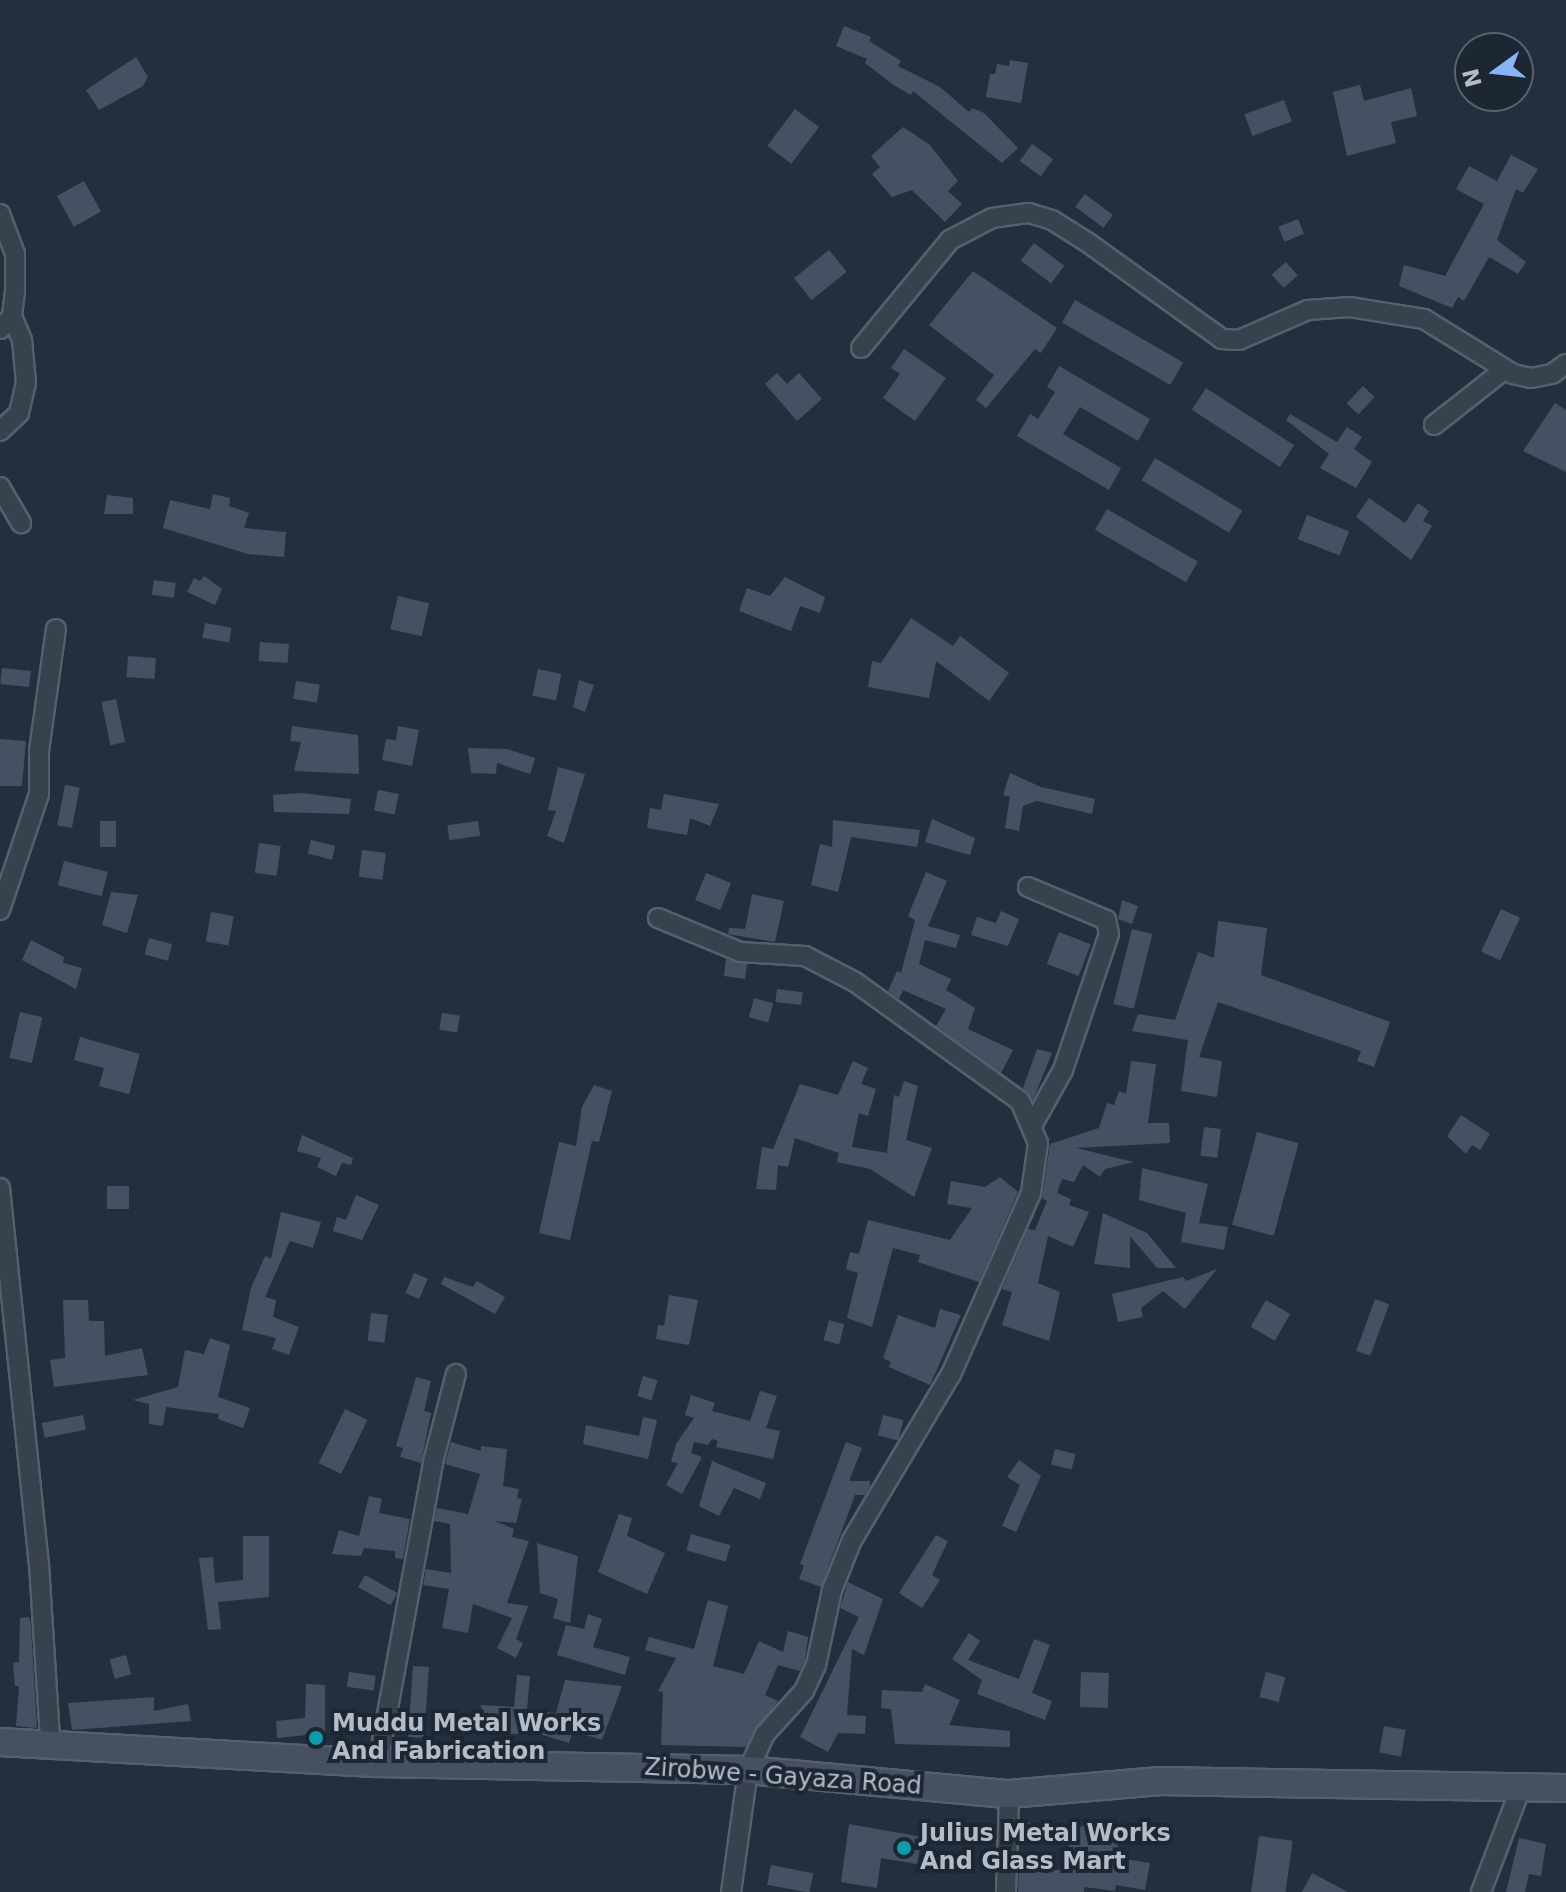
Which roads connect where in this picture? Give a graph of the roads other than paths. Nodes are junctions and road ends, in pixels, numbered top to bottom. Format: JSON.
{"nodes":[{"id":1,"x":0,"y":214,"type":"edge"},
{"id":2,"x":6,"y":323,"type":"edge"},
{"id":3,"x":861,"y":348,"type":"dead end"},
{"id":4,"x":1566,"y":364,"type":"edge"},
{"id":5,"x":1504,"y":370,"type":"junction"},
{"id":6,"x":1434,"y":425,"type":"dead end"},
{"id":7,"x":0,"y":431,"type":"edge"},
{"id":8,"x":0,"y":487,"type":"edge"},
{"id":9,"x":21,"y":523,"type":"dead end"},
{"id":10,"x":56,"y":629,"type":"dead end"},
{"id":11,"x":1028,"y":887,"type":"dead end"},
{"id":12,"x":0,"y":910,"type":"edge"},
{"id":13,"x":658,"y":918,"type":"dead end"},
{"id":14,"x":1033,"y":1124,"type":"junction"},
{"id":15,"x":0,"y":1188,"type":"edge"},
{"id":16,"x":456,"y":1374,"type":"dead end"},
{"id":17,"x":50,"y":1741,"type":"junction"},
{"id":18,"x":0,"y":1742,"type":"edge"},
{"id":19,"x":378,"y":1763,"type":"junction"},
{"id":20,"x":748,"y":1770,"type":"junction"},
{"id":21,"x":1521,"y":1787,"type":"junction"},
{"id":22,"x":1566,"y":1788,"type":"edge"},
{"id":23,"x":1009,"y":1794,"type":"junction"},
{"id":24,"x":731,"y":1892,"type":"edge"},
{"id":25,"x":1006,"y":1892,"type":"edge"},
{"id":26,"x":1481,"y":1892,"type":"edge"}],
"edges":[{"from":1,"to":2,"type":"street"},
{"from":2,"to":7,"type":"street"},
{"from":3,"to":5,"type":"street"},
{"from":4,"to":5,"type":"street"},
{"from":5,"to":6,"type":"street"},
{"from":8,"to":9,"type":"street"},
{"from":10,"to":12,"type":"street"},
{"from":11,"to":14,"type":"street"},
{"from":13,"to":14,"type":"street"},
{"from":14,"to":20,"type":"street"},
{"from":15,"to":17,"type":"street"},
{"from":16,"to":19,"type":"street"},
{"from":17,"to":18,"type":"street","name":"Zirobwe - Gayaza Road"},
{"from":17,"to":19,"type":"street","name":"Zirobwe - Gayaza Road"},
{"from":19,"to":20,"type":"street","name":"Zirobwe - Gayaza Road"},
{"from":20,"to":23,"type":"street","name":"Zirobwe - Gayaza Road"},
{"from":20,"to":24,"type":"street"},
{"from":21,"to":22,"type":"street","name":"Zirobwe - Gayaza Road"},
{"from":21,"to":23,"type":"street","name":"Zirobwe - Gayaza Road"},
{"from":21,"to":26,"type":"street"},
{"from":23,"to":25,"type":"street"}]}
